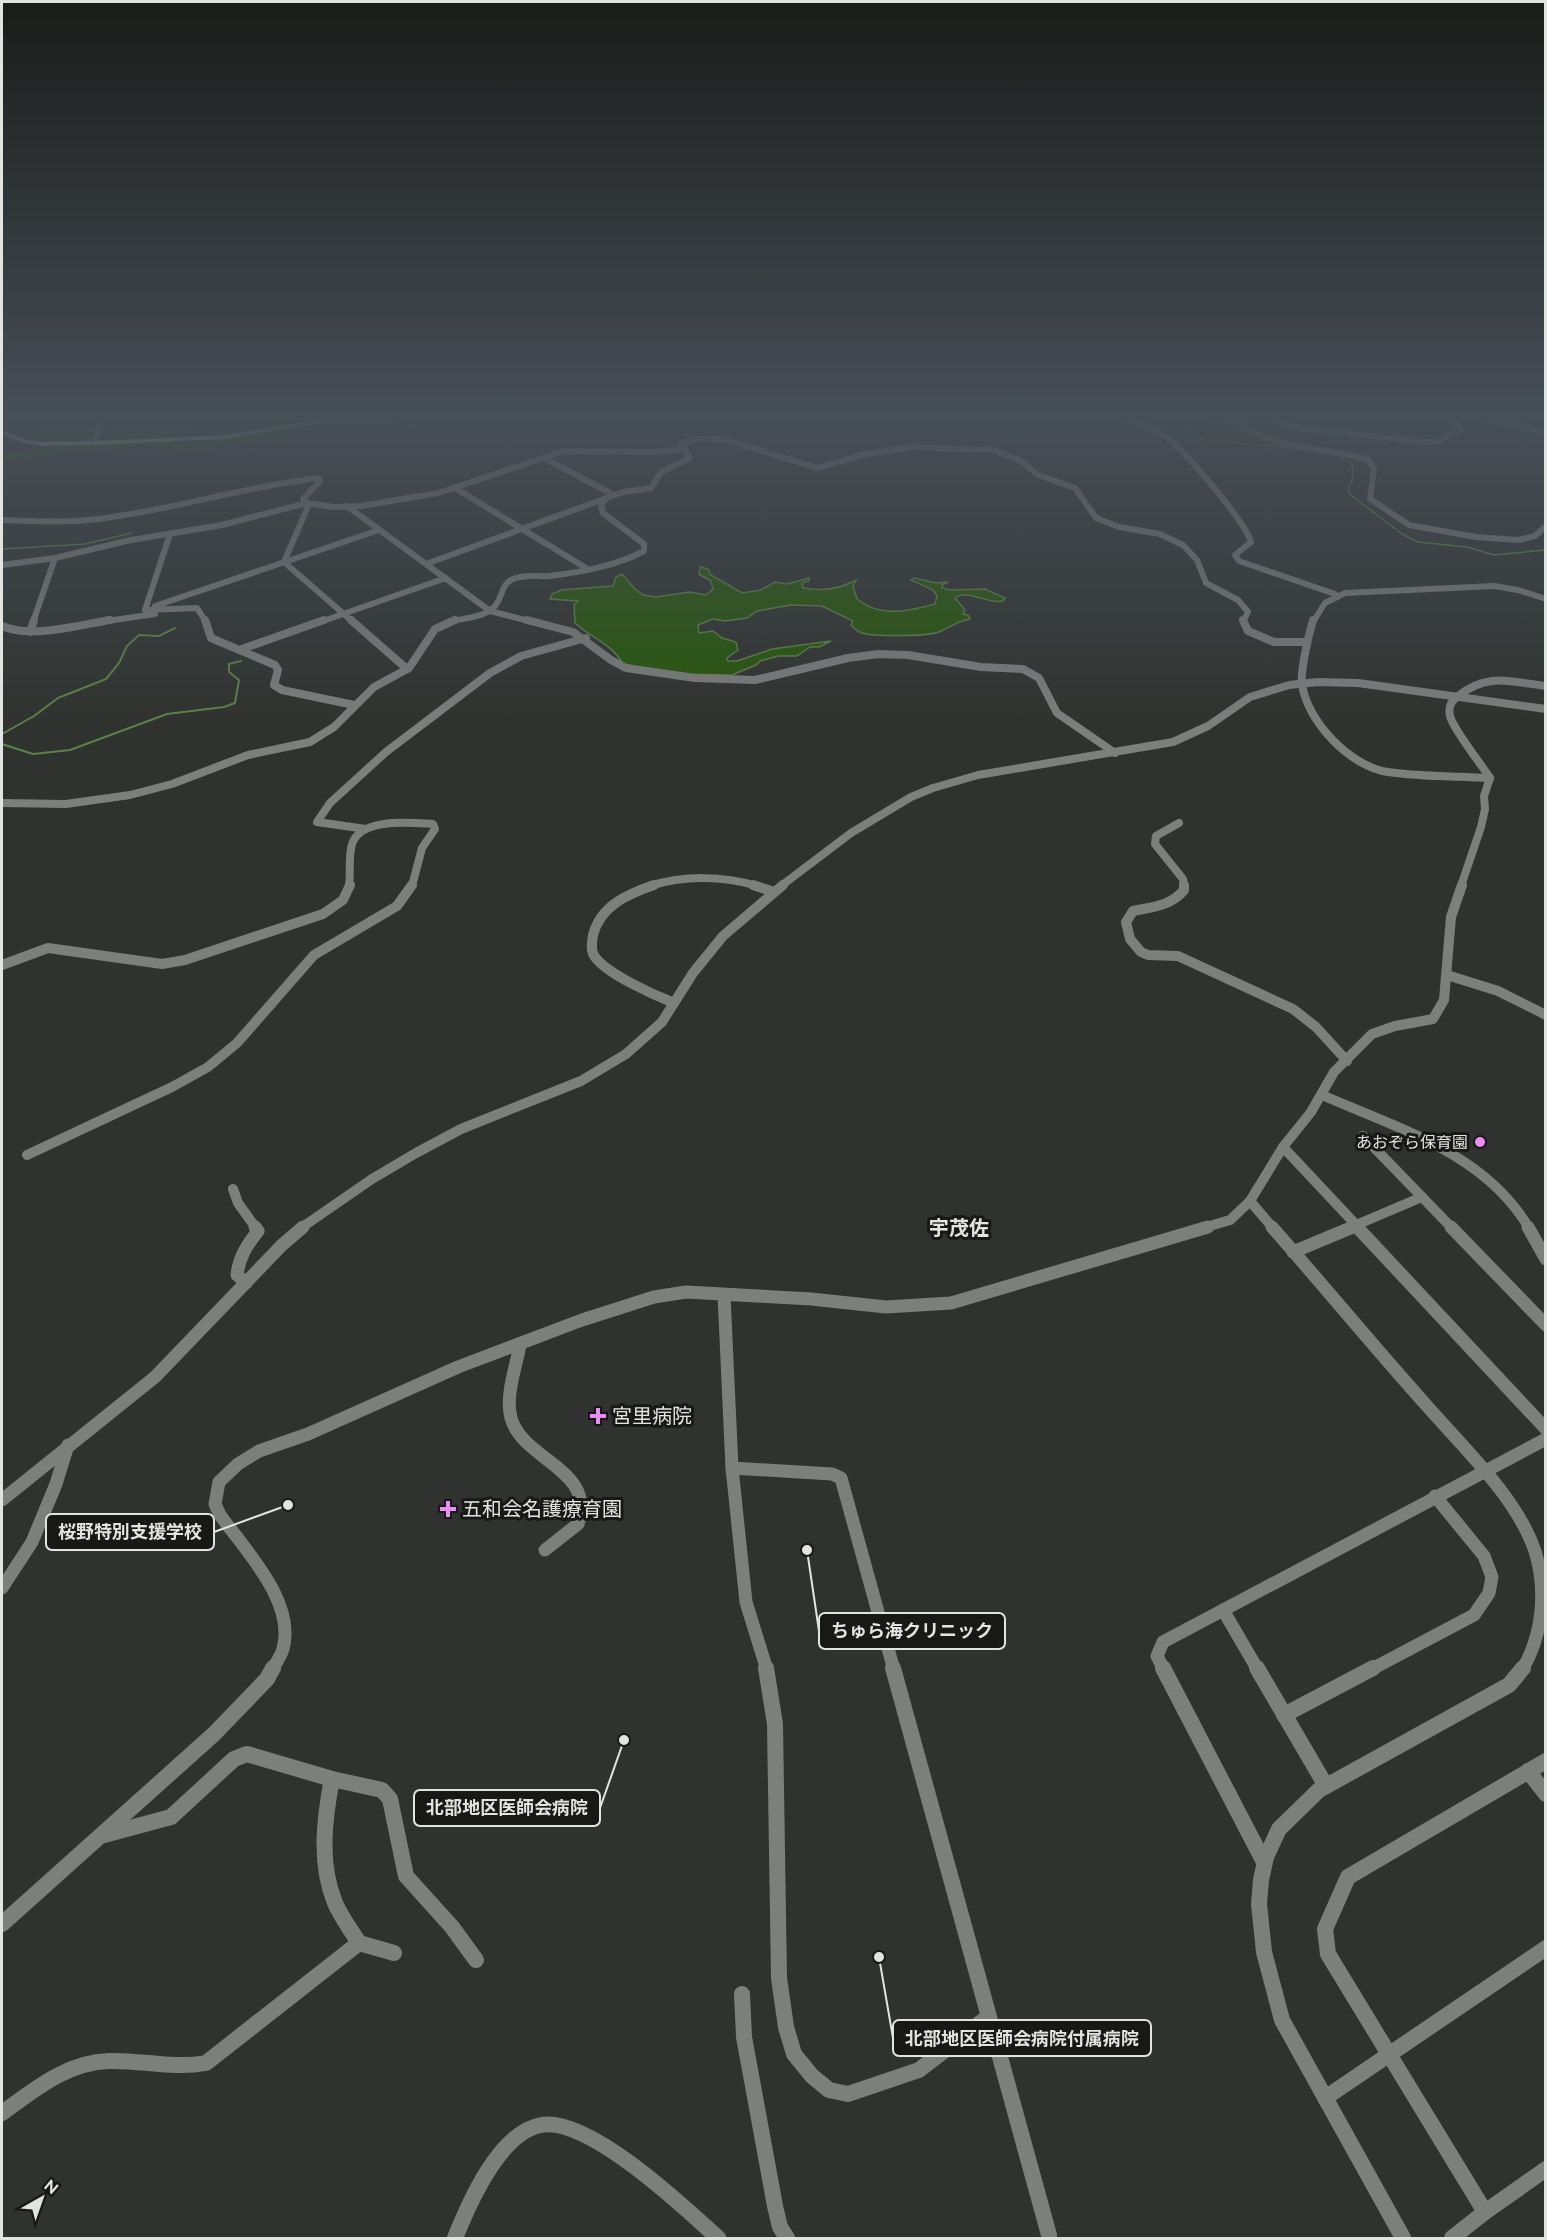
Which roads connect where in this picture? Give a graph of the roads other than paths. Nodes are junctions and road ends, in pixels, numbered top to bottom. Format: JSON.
{"nodes":[{"id":1,"x":47,"y":522,"type":"edge"},
{"id":2,"x":67,"y":522,"type":"edge"},
{"id":3,"x":236,"y":522,"type":"edge"},
{"id":4,"x":301,"y":522,"type":"edge"},
{"id":5,"x":368,"y":522,"type":"edge"},
{"id":6,"x":510,"y":522,"type":"edge"},
{"id":7,"x":543,"y":522,"type":"edge"},
{"id":8,"x":614,"y":522,"type":"edge"},
{"id":9,"x":1105,"y":522,"type":"edge"},
{"id":10,"x":1241,"y":522,"type":"edge"},
{"id":11,"x":1404,"y":522,"type":"edge"},
{"id":12,"x":1545,"y":526,"type":"edge"},
{"id":13,"x":522,"y":529,"type":"junction"},
{"id":14,"x":379,"y":530,"type":"junction"},
{"id":15,"x":170,"y":534,"type":"junction"},
{"id":16,"x":55,"y":558,"type":"junction"},
{"id":17,"x":284,"y":562,"type":"junction"},
{"id":18,"x":426,"y":564,"type":"junction"},
{"id":19,"x":2,"y":565,"type":"edge"},
{"id":20,"x":586,"y":568,"type":"junction"},
{"id":21,"x":446,"y":578,"type":"junction"},
{"id":22,"x":1335,"y":594,"type":"junction"},
{"id":23,"x":1545,"y":599,"type":"edge"},
{"id":24,"x":197,"y":608,"type":"junction"},
{"id":25,"x":145,"y":610,"type":"junction"},
{"id":26,"x":490,"y":611,"type":"junction"},
{"id":27,"x":344,"y":614,"type":"junction"},
{"id":28,"x":2,"y":626,"type":"edge"},
{"id":29,"x":30,"y":633,"type":"junction"},
{"id":30,"x":586,"y":638,"type":"junction"},
{"id":31,"x":1307,"y":642,"type":"junction"},
{"id":32,"x":241,"y":649,"type":"junction"},
{"id":33,"x":407,"y":669,"type":"junction"},
{"id":34,"x":1301,"y":683,"type":"junction"},
{"id":35,"x":1545,"y":686,"type":"edge"},
{"id":36,"x":1459,"y":696,"type":"junction"},
{"id":37,"x":354,"y":705,"type":"junction"},
{"id":38,"x":1545,"y":709,"type":"edge"},
{"id":39,"x":1115,"y":753,"type":"junction"},
{"id":40,"x":1490,"y":778,"type":"junction"},
{"id":41,"x":2,"y":802,"type":"edge"},
{"id":42,"x":1179,"y":823,"type":"dead end"},
{"id":43,"x":366,"y":829,"type":"junction"},
{"id":44,"x":774,"y":892,"type":"junction"},
{"id":45,"x":2,"y":965,"type":"edge"},
{"id":46,"x":1447,"y":975,"type":"junction"},
{"id":47,"x":674,"y":1003,"type":"junction"},
{"id":48,"x":1545,"y":1015,"type":"edge"},
{"id":49,"x":1347,"y":1061,"type":"junction"},
{"id":50,"x":1322,"y":1095,"type":"junction"},
{"id":51,"x":1363,"y":1136,"type":"dead end"},
{"id":52,"x":1283,"y":1147,"type":"junction"},
{"id":53,"x":27,"y":1155,"type":"dead end"},
{"id":54,"x":233,"y":1189,"type":"dead end"},
{"id":55,"x":1422,"y":1197,"type":"junction"},
{"id":56,"x":1250,"y":1202,"type":"junction"},
{"id":57,"x":1355,"y":1224,"type":"junction"},
{"id":58,"x":1293,"y":1252,"type":"junction"},
{"id":59,"x":1545,"y":1259,"type":"edge"},
{"id":60,"x":246,"y":1283,"type":"junction"},
{"id":61,"x":724,"y":1295,"type":"junction"},
{"id":62,"x":1545,"y":1324,"type":"edge"},
{"id":63,"x":520,"y":1345,"type":"junction"},
{"id":64,"x":1545,"y":1429,"type":"edge"},
{"id":65,"x":1545,"y":1439,"type":"edge"},
{"id":66,"x":68,"y":1445,"type":"junction"},
{"id":67,"x":732,"y":1468,"type":"junction"},
{"id":68,"x":1483,"y":1471,"type":"junction"},
{"id":69,"x":1435,"y":1496,"type":"junction"},
{"id":70,"x":2,"y":1500,"type":"edge"},
{"id":71,"x":545,"y":1550,"type":"dead end"},
{"id":72,"x":2,"y":1588,"type":"edge"},
{"id":73,"x":1222,"y":1610,"type":"junction"},
{"id":74,"x":1284,"y":1715,"type":"junction"},
{"id":75,"x":1545,"y":1761,"type":"edge"},
{"id":76,"x":1528,"y":1771,"type":"junction"},
{"id":77,"x":332,"y":1779,"type":"junction"},
{"id":78,"x":1326,"y":1786,"type":"junction"},
{"id":79,"x":1545,"y":1794,"type":"edge"},
{"id":80,"x":101,"y":1836,"type":"junction"},
{"id":81,"x":1264,"y":1862,"type":"junction"},
{"id":82,"x":2,"y":1924,"type":"edge"},
{"id":83,"x":359,"y":1943,"type":"junction"},
{"id":84,"x":1545,"y":1948,"type":"edge"},
{"id":85,"x":394,"y":1953,"type":"dead end"},
{"id":86,"x":476,"y":1960,"type":"dead end"},
{"id":87,"x":742,"y":1994,"type":"dead end"},
{"id":88,"x":988,"y":2016,"type":"junction"},
{"id":89,"x":1389,"y":2055,"type":"junction"},
{"id":90,"x":1325,"y":2098,"type":"junction"},
{"id":91,"x":2,"y":2113,"type":"edge"},
{"id":92,"x":1545,"y":2169,"type":"edge"},
{"id":93,"x":1485,"y":2212,"type":"junction"},
{"id":94,"x":1049,"y":2235,"type":"dead end"},
{"id":95,"x":455,"y":2238,"type":"edge"},
{"id":96,"x":718,"y":2238,"type":"edge"},
{"id":97,"x":787,"y":2238,"type":"edge"},
{"id":98,"x":1404,"y":2238,"type":"edge"},
{"id":99,"x":1452,"y":2238,"type":"edge"}],
"edges":[{"from":1,"to":2,"type":"street"},
{"from":3,"to":15,"type":"street"},
{"from":4,"to":17,"type":"street"},
{"from":5,"to":14,"type":"street"},
{"from":6,"to":13,"type":"street"},
{"from":7,"to":13,"type":"street"},
{"from":8,"to":20,"type":"street"},
{"from":9,"to":31,"type":"street"},
{"from":10,"to":22,"type":"street"},
{"from":11,"to":12,"type":"street"},
{"from":13,"to":18,"type":"street"},
{"from":13,"to":20,"type":"street"},
{"from":14,"to":17,"type":"street"},
{"from":14,"to":18,"type":"street"},
{"from":15,"to":16,"type":"street"},
{"from":15,"to":25,"type":"street"},
{"from":16,"to":19,"type":"street"},
{"from":16,"to":29,"type":"street"},
{"from":17,"to":25,"type":"street"},
{"from":17,"to":27,"type":"street"},
{"from":18,"to":21,"type":"street"},
{"from":20,"to":26,"type":"street"},
{"from":21,"to":26,"type":"street"},
{"from":21,"to":27,"type":"street"},
{"from":22,"to":23,"type":"street"},
{"from":22,"to":31,"type":"street"},
{"from":24,"to":25,"type":"street"},
{"from":24,"to":29,"type":"street"},
{"from":24,"to":32,"type":"street"},
{"from":26,"to":30,"type":"street"},
{"from":26,"to":33,"type":"street"},
{"from":27,"to":32,"type":"street"},
{"from":27,"to":33,"type":"street"},
{"from":28,"to":29,"type":"street"},
{"from":30,"to":39,"type":"street"},
{"from":30,"to":43,"type":"street"},
{"from":31,"to":34,"type":"street"},
{"from":32,"to":37,"type":"street"},
{"from":33,"to":37,"type":"street"},
{"from":34,"to":36,"type":"street"},
{"from":34,"to":39,"type":"street"},
{"from":34,"to":40,"type":"street"},
{"from":35,"to":36,"type":"street"},
{"from":36,"to":38,"type":"street"},
{"from":36,"to":40,"type":"street"},
{"from":37,"to":41,"type":"street"},
{"from":39,"to":44,"type":"street"},
{"from":40,"to":46,"type":"street"},
{"from":42,"to":49,"type":"street"},
{"from":43,"to":45,"type":"street"},
{"from":43,"to":53,"type":"street"},
{"from":44,"to":47,"type":"street"},
{"from":44,"to":47,"type":"street"},
{"from":46,"to":48,"type":"street"},
{"from":46,"to":49,"type":"street"},
{"from":47,"to":60,"type":"street"},
{"from":49,"to":50,"type":"street"},
{"from":50,"to":52,"type":"street"},
{"from":50,"to":59,"type":"street"},
{"from":51,"to":55,"type":"street"},
{"from":52,"to":56,"type":"street"},
{"from":52,"to":57,"type":"street"},
{"from":54,"to":60,"type":"street"},
{"from":55,"to":57,"type":"street"},
{"from":55,"to":62,"type":"street"},
{"from":56,"to":58,"type":"street"},
{"from":56,"to":61,"type":"street"},
{"from":57,"to":58,"type":"street"},
{"from":57,"to":64,"type":"street"},
{"from":58,"to":68,"type":"street"},
{"from":60,"to":66,"type":"street"},
{"from":61,"to":63,"type":"street"},
{"from":61,"to":67,"type":"street"},
{"from":63,"to":71,"type":"street"},
{"from":63,"to":80,"type":"street"},
{"from":65,"to":68,"type":"street"},
{"from":66,"to":70,"type":"street"},
{"from":66,"to":72,"type":"street"},
{"from":67,"to":88,"type":"street"},
{"from":67,"to":88,"type":"street"},
{"from":68,"to":69,"type":"street"},
{"from":68,"to":78,"type":"street"},
{"from":69,"to":73,"type":"street"},
{"from":69,"to":74,"type":"street"},
{"from":73,"to":74,"type":"street"},
{"from":73,"to":81,"type":"street"},
{"from":74,"to":78,"type":"street"},
{"from":75,"to":76,"type":"street"},
{"from":76,"to":79,"type":"street"},
{"from":76,"to":89,"type":"street"},
{"from":77,"to":80,"type":"street"},
{"from":77,"to":83,"type":"street"},
{"from":77,"to":86,"type":"street"},
{"from":78,"to":81,"type":"street"},
{"from":80,"to":82,"type":"street"},
{"from":81,"to":90,"type":"street"},
{"from":83,"to":85,"type":"street"},
{"from":83,"to":91,"type":"street"},
{"from":84,"to":89,"type":"street"},
{"from":87,"to":97,"type":"street"},
{"from":88,"to":94,"type":"street"},
{"from":89,"to":90,"type":"street"},
{"from":89,"to":93,"type":"street"},
{"from":90,"to":98,"type":"street"},
{"from":92,"to":93,"type":"street"},
{"from":93,"to":99,"type":"street"},
{"from":95,"to":96,"type":"street"}]}
